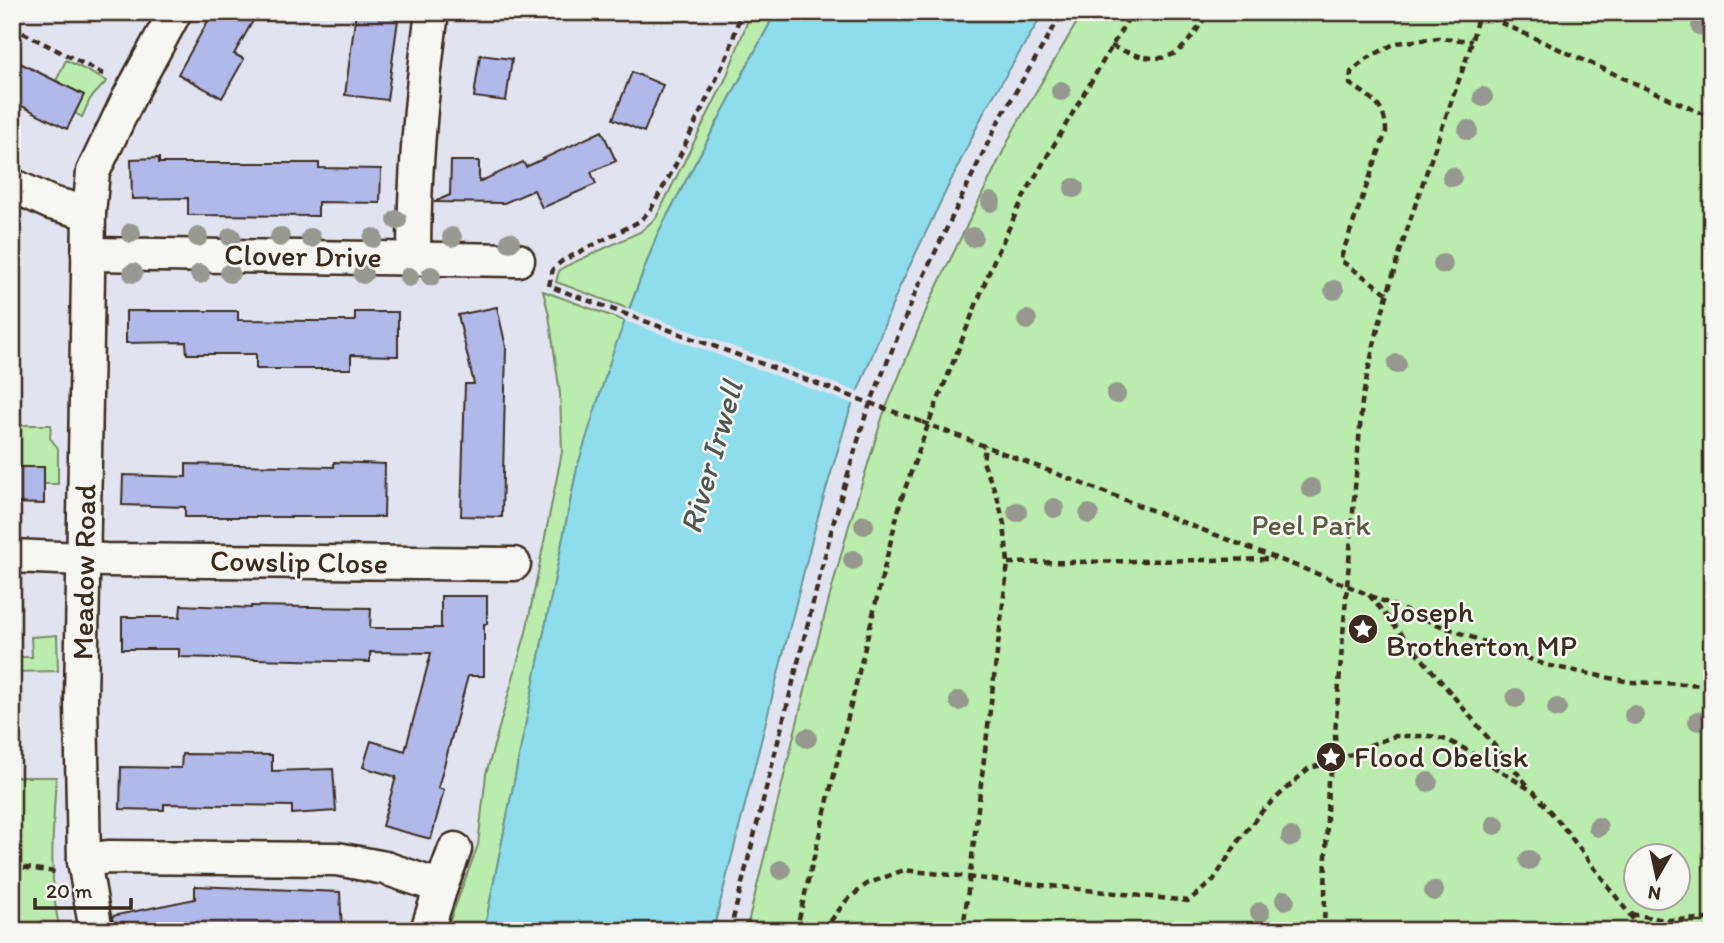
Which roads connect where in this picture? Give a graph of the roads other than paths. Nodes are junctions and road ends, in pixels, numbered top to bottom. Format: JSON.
{"nodes":[{"id":1,"x":175,"y":12,"type":"edge"},
{"id":2,"x":432,"y":12,"type":"edge"},
{"id":3,"x":12,"y":185,"type":"edge"},
{"id":4,"x":89,"y":213,"type":"junction"},
{"id":5,"x":88,"y":254,"type":"junction"},
{"id":6,"x":414,"y":257,"type":"junction"},
{"id":7,"x":518,"y":260,"type":"dead end"},
{"id":8,"x":12,"y":556,"type":"edge"},
{"id":9,"x":84,"y":559,"type":"junction"},
{"id":10,"x":514,"y":564,"type":"dead end"},
{"id":11,"x":454,"y":849,"type":"dead end"},
{"id":12,"x":72,"y":867,"type":"junction"},
{"id":13,"x":441,"y":887,"type":"junction"},
{"id":14,"x":428,"y":927,"type":"dead end"},
{"id":15,"x":96,"y":931,"type":"edge"}],
"edges":[{"from":1,"to":4,"type":"street","name":"Meadow Road"},
{"from":2,"to":6,"type":"street"},
{"from":3,"to":4,"type":"street"},
{"from":4,"to":5,"type":"street","name":"Meadow Road"},
{"from":5,"to":6,"type":"street","name":"Clover Drive"},
{"from":5,"to":9,"type":"street","name":"Meadow Road"},
{"from":6,"to":7,"type":"street","name":"Clover Drive"},
{"from":8,"to":9,"type":"street","name":"Cowslip Close"},
{"from":9,"to":10,"type":"street","name":"Cowslip Close"},
{"from":9,"to":12,"type":"street","name":"Meadow Road"},
{"from":11,"to":13,"type":"street"},
{"from":12,"to":13,"type":"street"},
{"from":12,"to":15,"type":"street","name":"Meadow Road"},
{"from":13,"to":14,"type":"street"}]}
